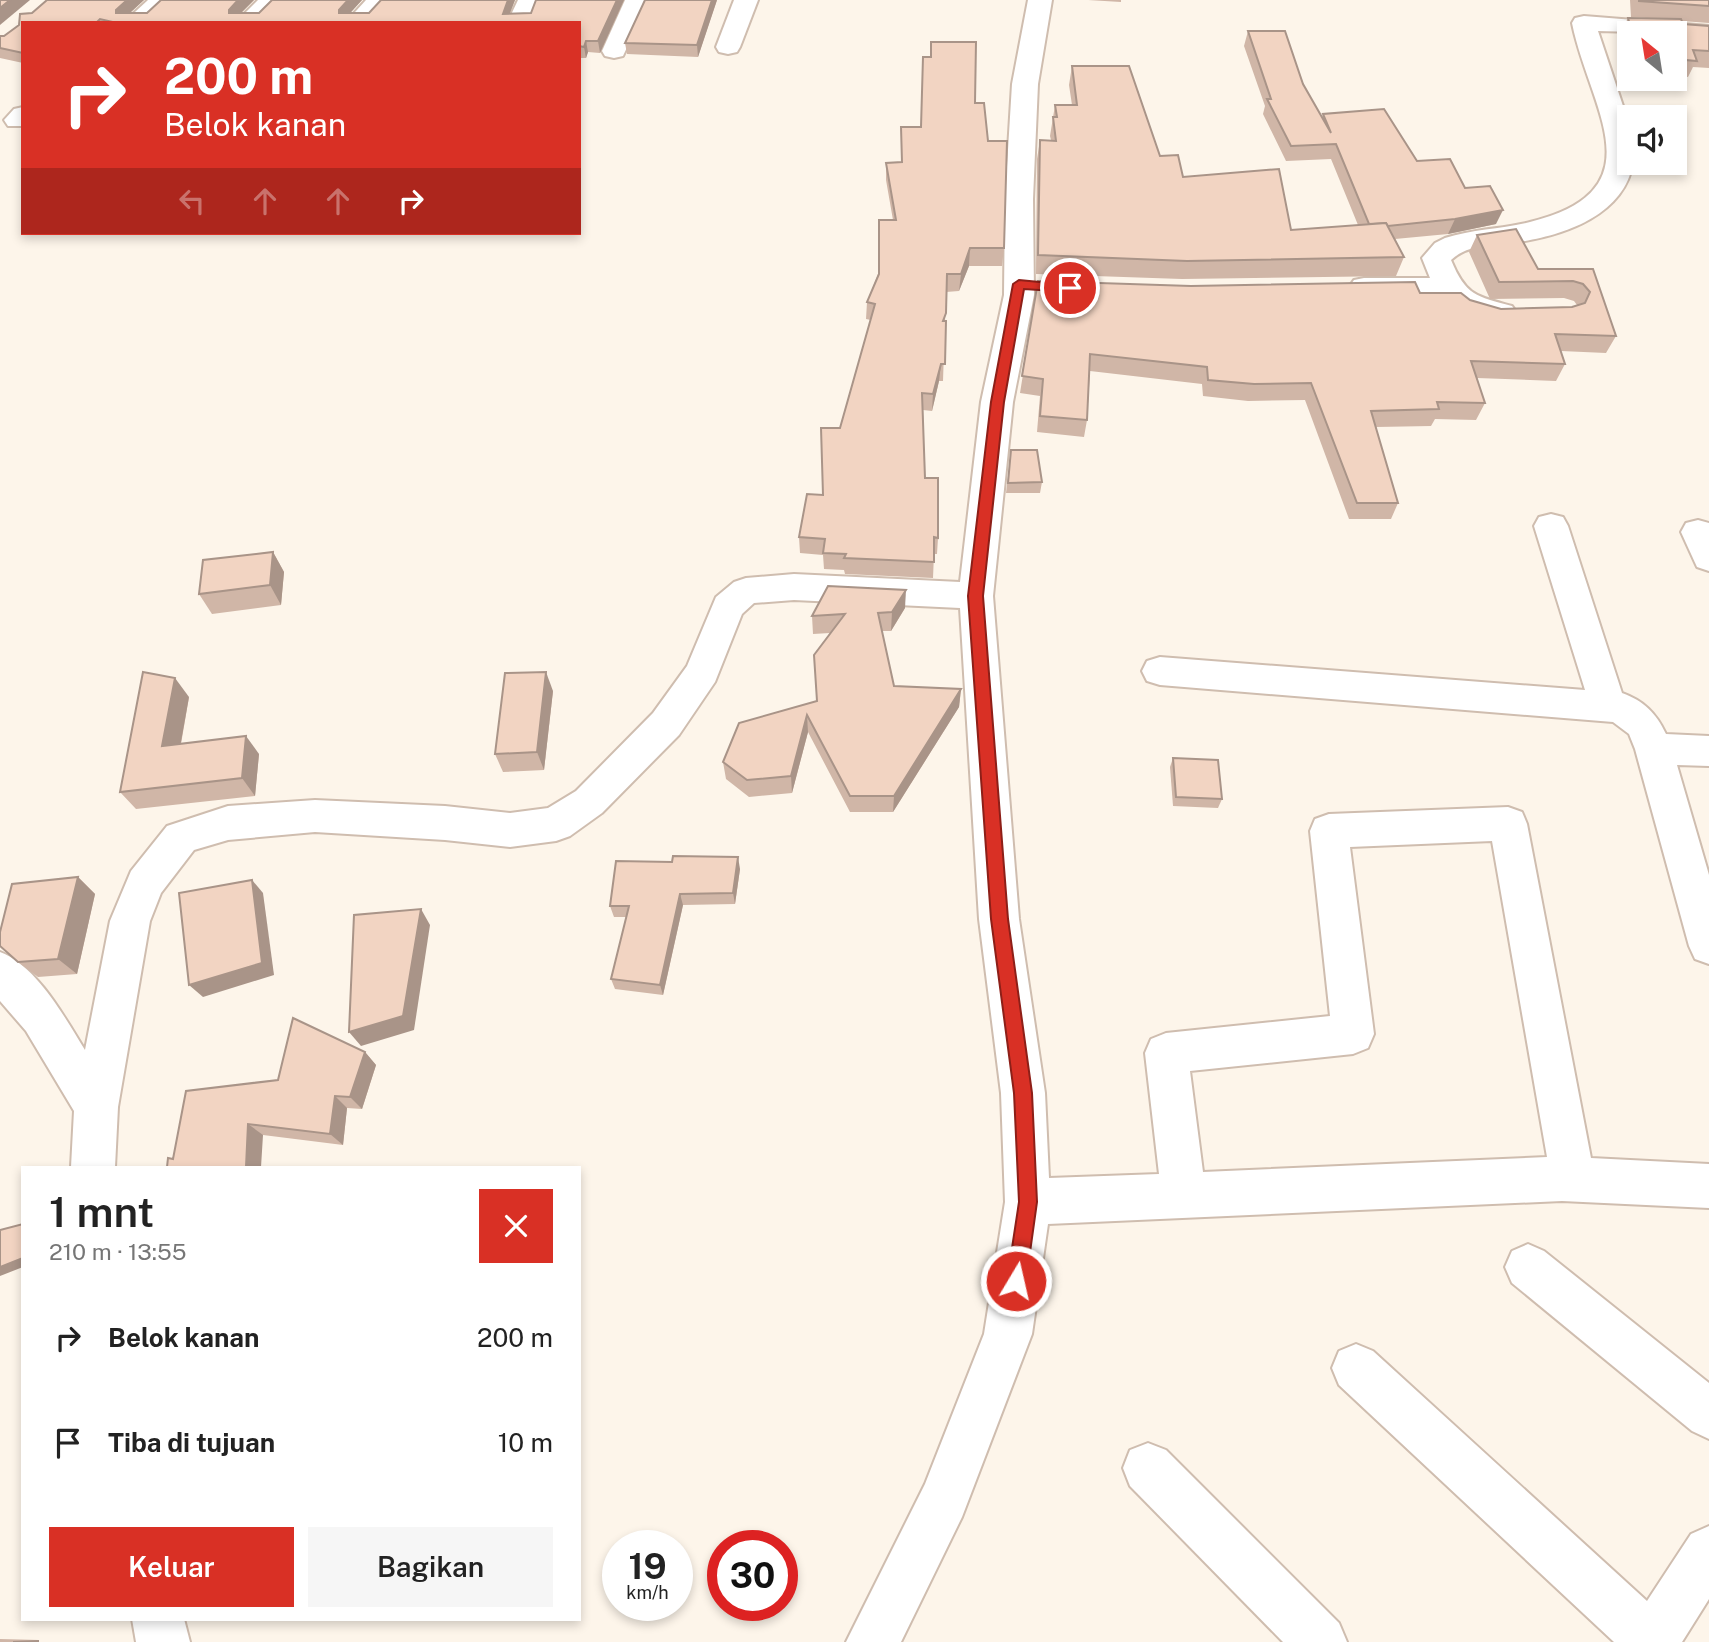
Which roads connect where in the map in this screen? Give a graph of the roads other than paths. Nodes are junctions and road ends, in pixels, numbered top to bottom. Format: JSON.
{"nodes":[{"id":1,"x":162,"y":0,"type":"edge"},
{"id":2,"x":272,"y":0,"type":"edge"},
{"id":3,"x":379,"y":0,"type":"edge"},
{"id":4,"x":530,"y":0,"type":"edge"},
{"id":5,"x":637,"y":0,"type":"edge"},
{"id":6,"x":746,"y":0,"type":"edge"},
{"id":7,"x":1041,"y":0,"type":"edge"},
{"id":8,"x":1581,"y":11,"type":"edge"},
{"id":9,"x":137,"y":21,"type":"edge"},
{"id":10,"x":249,"y":21,"type":"edge"},
{"id":11,"x":359,"y":21,"type":"edge"},
{"id":12,"x":520,"y":21,"type":"edge"},
{"id":13,"x":1709,"y":33,"type":"edge"},
{"id":14,"x":728,"y":47,"type":"dead end"},
{"id":15,"x":614,"y":51,"type":"dead end"},
{"id":16,"x":1448,"y":287,"type":"junction"},
{"id":17,"x":1333,"y":288,"type":"edge"},
{"id":18,"x":1528,"y":312,"type":"edge"},
{"id":19,"x":1551,"y":526,"type":"dead end"},
{"id":20,"x":976,"y":596,"type":"junction"},
{"id":21,"x":1160,"y":671,"type":"dead end"},
{"id":22,"x":1608,"y":707,"type":"junction"},
{"id":23,"x":1654,"y":749,"type":"junction"},
{"id":24,"x":1709,"y":751,"type":"edge"},
{"id":25,"x":1709,"y":946,"type":"edge"},
{"id":26,"x":0,"y":971,"type":"edge"},
{"id":27,"x":96,"y":1107,"type":"junction"},
{"id":28,"x":93,"y":1166,"type":"edge"},
{"id":29,"x":1573,"y":1180,"type":"junction"},
{"id":30,"x":1709,"y":1186,"type":"edge"},
{"id":31,"x":1184,"y":1195,"type":"junction"},
{"id":32,"x":1028,"y":1202,"type":"junction"},
{"id":33,"x":1528,"y":1266,"type":"dead end"},
{"id":34,"x":1356,"y":1368,"type":"dead end"},
{"id":35,"x":1709,"y":1414,"type":"edge"},
{"id":36,"x":1148,"y":1468,"type":"dead end"},
{"id":37,"x":1709,"y":1552,"type":"edge"},
{"id":38,"x":158,"y":1621,"type":"edge"},
{"id":39,"x":1652,"y":1641,"type":"edge"},
{"id":40,"x":163,"y":1642,"type":"edge"},
{"id":41,"x":873,"y":1642,"type":"edge"},
{"id":42,"x":1320,"y":1642,"type":"edge"}],
"edges":[{"from":1,"to":9,"type":"street"},
{"from":2,"to":10,"type":"street"},
{"from":3,"to":11,"type":"street"},
{"from":4,"to":12,"type":"street"},
{"from":5,"to":15,"type":"street"},
{"from":6,"to":14,"type":"street"},
{"from":7,"to":20,"type":"street"},
{"from":8,"to":13,"type":"street"},
{"from":8,"to":16,"type":"street"},
{"from":16,"to":17,"type":"street"},
{"from":16,"to":18,"type":"street"},
{"from":19,"to":22,"type":"street"},
{"from":20,"to":27,"type":"street"},
{"from":20,"to":32,"type":"street"},
{"from":21,"to":22,"type":"street"},
{"from":22,"to":23,"type":"street"},
{"from":23,"to":24,"type":"street"},
{"from":23,"to":25,"type":"street"},
{"from":26,"to":27,"type":"street"},
{"from":27,"to":28,"type":"street"},
{"from":29,"to":30,"type":"street"},
{"from":29,"to":31,"type":"street"},
{"from":29,"to":31,"type":"street"},
{"from":31,"to":32,"type":"street"},
{"from":32,"to":41,"type":"street"},
{"from":33,"to":35,"type":"street"},
{"from":34,"to":39,"type":"street"},
{"from":36,"to":42,"type":"street"},
{"from":37,"to":39,"type":"street"},
{"from":38,"to":40,"type":"street"}]}
